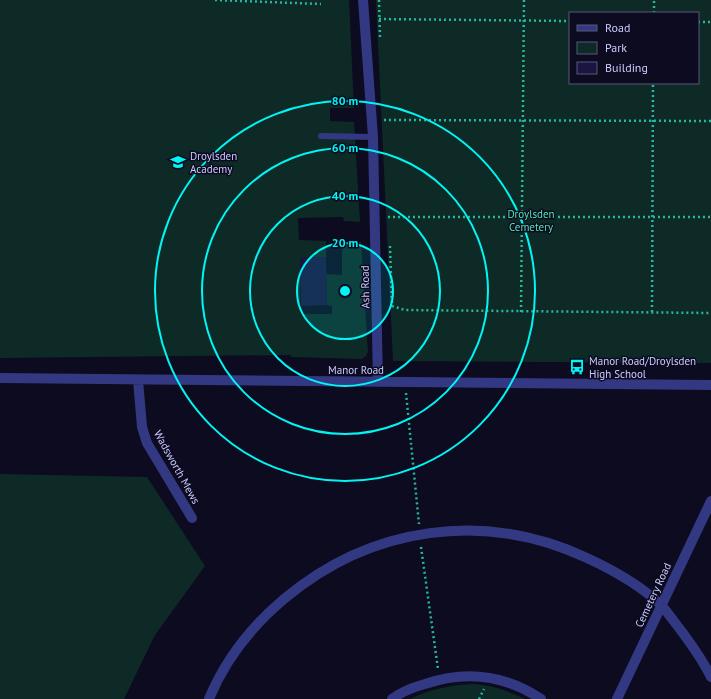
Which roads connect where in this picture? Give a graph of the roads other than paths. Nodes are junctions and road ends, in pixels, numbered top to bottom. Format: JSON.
{"nodes":[{"id":1,"x":363,"y":0,"type":"edge"},
{"id":2,"x":321,"y":136,"type":"dead end"},
{"id":3,"x":373,"y":136,"type":"junction"},
{"id":4,"x":0,"y":378,"type":"edge"},
{"id":5,"x":138,"y":380,"type":"junction"},
{"id":6,"x":378,"y":382,"type":"junction"},
{"id":7,"x":711,"y":385,"type":"edge"},
{"id":8,"x":711,"y":502,"type":"edge"},
{"id":9,"x":192,"y":518,"type":"dead end"},
{"id":10,"x":661,"y":606,"type":"junction"},
{"id":11,"x":711,"y":677,"type":"edge"},
{"id":12,"x":209,"y":699,"type":"edge"},
{"id":13,"x":392,"y":699,"type":"edge"},
{"id":14,"x":541,"y":699,"type":"edge"},
{"id":15,"x":617,"y":699,"type":"edge"}],
"edges":[{"from":1,"to":3,"type":"street","name":"Ash Road"},
{"from":2,"to":3,"type":"lane"},
{"from":3,"to":6,"type":"street","name":"Ash Road"},
{"from":4,"to":5,"type":"street","name":"Manor Road"},
{"from":5,"to":6,"type":"street","name":"Manor Road"},
{"from":5,"to":9,"type":"street","name":"Wadsworth Mews"},
{"from":6,"to":7,"type":"street","name":"Manor Road"},
{"from":8,"to":10,"type":"street","name":"Cemetery Road"},
{"from":10,"to":11,"type":"street"},
{"from":10,"to":12,"type":"street"},
{"from":10,"to":15,"type":"street","name":"Cemetery Road"},
{"from":13,"to":14,"type":"street"}]}
